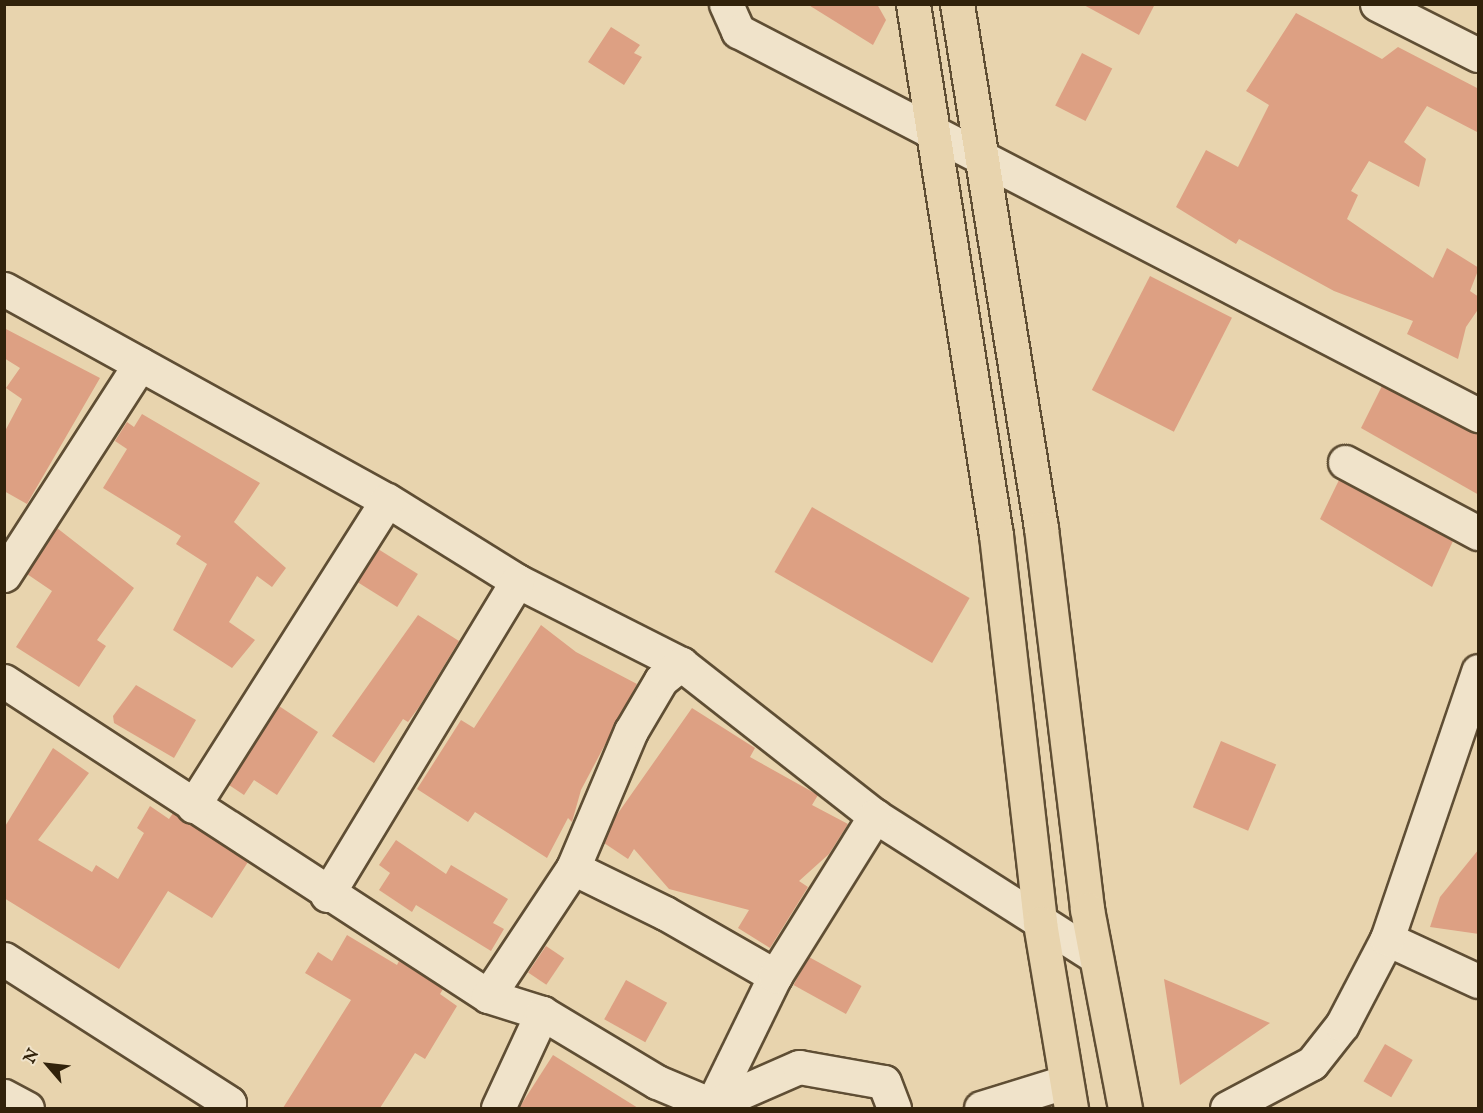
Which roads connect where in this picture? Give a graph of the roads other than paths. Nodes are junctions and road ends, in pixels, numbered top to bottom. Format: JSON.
{"nodes":[{"id":1,"x":726,"y":4,"type":"edge"},
{"id":2,"x":914,"y":4,"type":"edge"},
{"id":3,"x":957,"y":4,"type":"edge"},
{"id":4,"x":1377,"y":4,"type":"edge"},
{"id":5,"x":1479,"y":55,"type":"edge"},
{"id":6,"x":934,"y":136,"type":"junction"},
{"id":7,"x":981,"y":160,"type":"junction"},
{"id":8,"x":4,"y":289,"type":"edge"},
{"id":9,"x":141,"y":364,"type":"junction"},
{"id":10,"x":1479,"y":415,"type":"edge"},
{"id":11,"x":1345,"y":462,"type":"dead end"},
{"id":12,"x":387,"y":500,"type":"junction"},
{"id":13,"x":1479,"y":533,"type":"edge"},
{"id":14,"x":4,"y":574,"type":"edge"},
{"id":15,"x":517,"y":581,"type":"junction"},
{"id":16,"x":681,"y":664,"type":"junction"},
{"id":17,"x":1479,"y":671,"type":"edge"},
{"id":18,"x":4,"y":681,"type":"edge"},
{"id":19,"x":193,"y":806,"type":"junction"},
{"id":20,"x":875,"y":816,"type":"junction"},
{"id":21,"x":573,"y":868,"type":"junction"},
{"id":22,"x":327,"y":896,"type":"junction"},
{"id":23,"x":1040,"y":923,"type":"junction"},
{"id":24,"x":1387,"y":939,"type":"junction"},
{"id":25,"x":1095,"y":956,"type":"junction"},
{"id":26,"x":4,"y":958,"type":"edge"},
{"id":27,"x":775,"y":976,"type":"junction"},
{"id":28,"x":1479,"y":981,"type":"edge"},
{"id":29,"x":488,"y":996,"type":"junction"},
{"id":30,"x":542,"y":1013,"type":"junction"},
{"id":31,"x":1068,"y":1095,"type":"edge"},
{"id":32,"x":4,"y":1096,"type":"edge"},
{"id":33,"x":712,"y":1106,"type":"junction"},
{"id":34,"x":27,"y":1108,"type":"edge"},
{"id":35,"x":226,"y":1108,"type":"edge"},
{"id":36,"x":498,"y":1108,"type":"edge"},
{"id":37,"x":894,"y":1108,"type":"edge"},
{"id":38,"x":981,"y":1108,"type":"edge"},
{"id":39,"x":1125,"y":1108,"type":"edge"},
{"id":40,"x":1227,"y":1108,"type":"edge"}],
"edges":[{"from":1,"to":6,"type":"street"},
{"from":2,"to":6,"type":"main road"},
{"from":3,"to":7,"type":"main road"},
{"from":4,"to":5,"type":"street"},
{"from":6,"to":7,"type":"street"},
{"from":6,"to":23,"type":"main road"},
{"from":7,"to":10,"type":"street"},
{"from":7,"to":25,"type":"main road"},
{"from":8,"to":9,"type":"street"},
{"from":9,"to":12,"type":"street"},
{"from":9,"to":14,"type":"street"},
{"from":11,"to":13,"type":"street"},
{"from":12,"to":15,"type":"street"},
{"from":12,"to":19,"type":"street"},
{"from":15,"to":16,"type":"street"},
{"from":15,"to":22,"type":"street"},
{"from":16,"to":20,"type":"street"},
{"from":16,"to":21,"type":"street"},
{"from":17,"to":24,"type":"street"},
{"from":18,"to":19,"type":"street"},
{"from":19,"to":22,"type":"street"},
{"from":20,"to":23,"type":"street"},
{"from":20,"to":27,"type":"street"},
{"from":21,"to":27,"type":"street"},
{"from":21,"to":29,"type":"street"},
{"from":22,"to":29,"type":"street"},
{"from":23,"to":25,"type":"street"},
{"from":23,"to":31,"type":"main road"},
{"from":24,"to":28,"type":"street"},
{"from":24,"to":40,"type":"street"},
{"from":25,"to":39,"type":"main road"},
{"from":26,"to":35,"type":"street"},
{"from":27,"to":33,"type":"street"},
{"from":29,"to":30,"type":"street"},
{"from":30,"to":33,"type":"street"},
{"from":30,"to":36,"type":"street"},
{"from":31,"to":38,"type":"street"},
{"from":32,"to":34,"type":"street"},
{"from":33,"to":37,"type":"street"}]}
